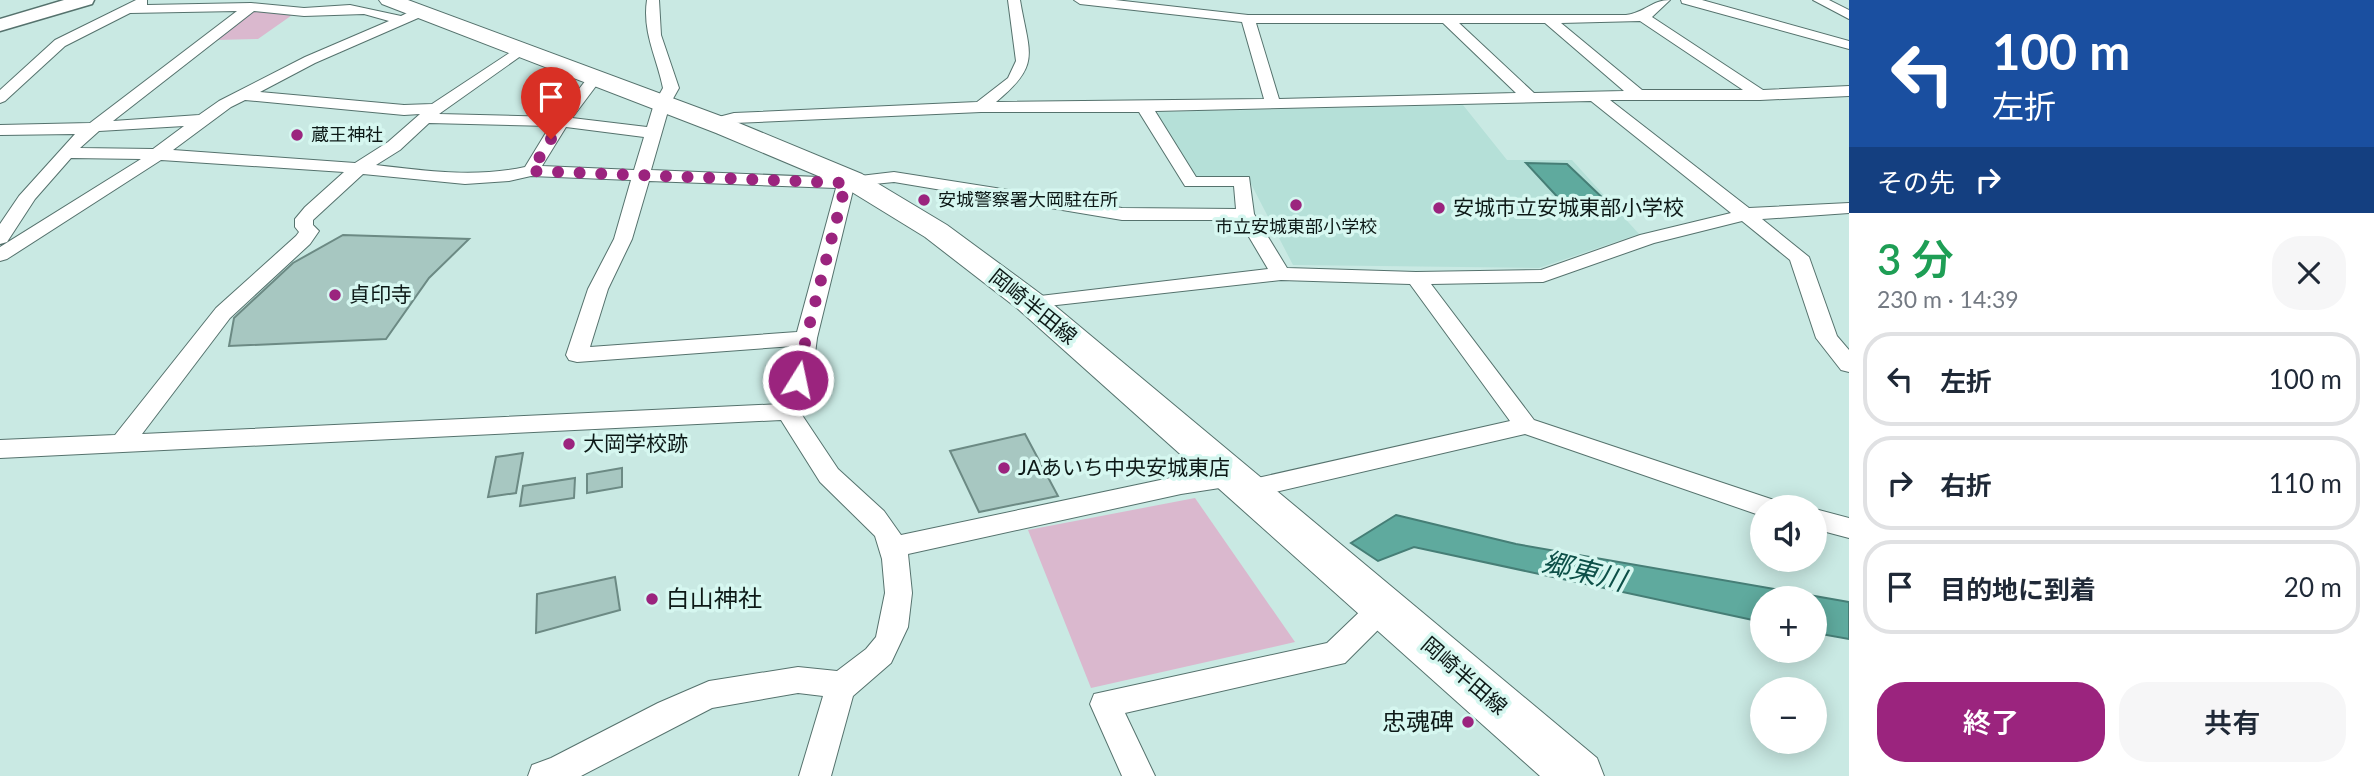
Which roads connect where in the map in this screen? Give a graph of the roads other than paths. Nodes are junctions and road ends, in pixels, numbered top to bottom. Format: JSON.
{"nodes":[{"id":1,"x":85,"y":0,"type":"edge"},
{"id":2,"x":145,"y":0,"type":"edge"},
{"id":3,"x":653,"y":0,"type":"edge"},
{"id":4,"x":1014,"y":0,"type":"edge"},
{"id":5,"x":1080,"y":0,"type":"edge"},
{"id":6,"x":1664,"y":0,"type":"edge"},
{"id":7,"x":1687,"y":0,"type":"edge"},
{"id":8,"x":1819,"y":0,"type":"edge"},
{"id":9,"x":251,"y":7,"type":"junction"},
{"id":10,"x":129,"y":9,"type":"junction"},
{"id":11,"x":404,"y":11,"type":"edge"},
{"id":12,"x":1846,"y":12,"type":"edge"},
{"id":13,"x":1643,"y":17,"type":"junction"},
{"id":14,"x":1248,"y":19,"type":"junction"},
{"id":15,"x":1447,"y":19,"type":"junction"},
{"id":16,"x":1548,"y":19,"type":"junction"},
{"id":17,"x":0,"y":25,"type":"edge"},
{"id":18,"x":1849,"y":45,"type":"edge"},
{"id":19,"x":520,"y":50,"type":"junction"},
{"id":20,"x":595,"y":78,"type":"junction"},
{"id":21,"x":1849,"y":91,"type":"edge"},
{"id":22,"x":243,"y":95,"type":"junction"},
{"id":23,"x":1638,"y":95,"type":"junction"},
{"id":24,"x":1760,"y":95,"type":"junction"},
{"id":25,"x":1595,"y":96,"type":"junction"},
{"id":26,"x":0,"y":98,"type":"edge"},
{"id":27,"x":1530,"y":98,"type":"junction"},
{"id":28,"x":1273,"y":104,"type":"junction"},
{"id":29,"x":981,"y":107,"type":"junction"},
{"id":30,"x":1144,"y":107,"type":"junction"},
{"id":31,"x":431,"y":113,"type":"junction"},
{"id":32,"x":658,"y":119,"type":"junction"},
{"id":33,"x":204,"y":120,"type":"junction"},
{"id":34,"x":561,"y":122,"type":"junction"},
{"id":35,"x":713,"y":123,"type":"junction"},
{"id":36,"x":92,"y":128,"type":"junction"},
{"id":37,"x":0,"y":130,"type":"edge"},
{"id":38,"x":67,"y":153,"type":"junction"},
{"id":39,"x":158,"y":155,"type":"junction"},
{"id":40,"x":359,"y":169,"type":"junction"},
{"id":41,"x":531,"y":171,"type":"junction"},
{"id":42,"x":639,"y":176,"type":"junction"},
{"id":43,"x":849,"y":181,"type":"junction"},
{"id":44,"x":1849,"y":208,"type":"edge"},
{"id":45,"x":1245,"y":214,"type":"junction"},
{"id":46,"x":1748,"y":214,"type":"junction"},
{"id":47,"x":0,"y":238,"type":"edge"},
{"id":48,"x":0,"y":255,"type":"edge"},
{"id":49,"x":1281,"y":274,"type":"junction"},
{"id":50,"x":1416,"y":278,"type":"junction"},
{"id":51,"x":1030,"y":302,"type":"junction"},
{"id":52,"x":806,"y":338,"type":"junction"},
{"id":53,"x":1849,"y":365,"type":"edge"},
{"id":54,"x":789,"y":412,"type":"junction"},
{"id":55,"x":1526,"y":426,"type":"junction"},
{"id":56,"x":121,"y":444,"type":"junction"},
{"id":57,"x":0,"y":449,"type":"edge"},
{"id":58,"x":1242,"y":483,"type":"junction"},
{"id":59,"x":1750,"y":502,"type":"edge"},
{"id":60,"x":1827,"y":522,"type":"edge"},
{"id":61,"x":1849,"y":528,"type":"edge"},
{"id":62,"x":895,"y":547,"type":"junction"},
{"id":63,"x":1384,"y":606,"type":"junction"},
{"id":64,"x":844,"y":685,"type":"junction"},
{"id":65,"x":544,"y":776,"type":"edge"},
{"id":66,"x":816,"y":776,"type":"edge"},
{"id":67,"x":1139,"y":776,"type":"edge"},
{"id":68,"x":1578,"y":776,"type":"edge"}],
"edges":[{"from":1,"to":17,"type":"street"},
{"from":2,"to":10,"type":"street"},
{"from":3,"to":32,"type":"street"},
{"from":4,"to":29,"type":"street"},
{"from":5,"to":14,"type":"street"},
{"from":6,"to":13,"type":"street"},
{"from":7,"to":18,"type":"street"},
{"from":8,"to":12,"type":"street"},
{"from":9,"to":10,"type":"street"},
{"from":9,"to":11,"type":"street"},
{"from":9,"to":36,"type":"street"},
{"from":10,"to":26,"type":"street"},
{"from":11,"to":19,"type":"main road","name":"岡崎半田線"},
{"from":11,"to":22,"type":"street"},
{"from":13,"to":16,"type":"street"},
{"from":13,"to":24,"type":"street"},
{"from":14,"to":15,"type":"street"},
{"from":14,"to":28,"type":"street"},
{"from":15,"to":16,"type":"street"},
{"from":15,"to":27,"type":"street"},
{"from":16,"to":23,"type":"street"},
{"from":19,"to":20,"type":"main road","name":"岡崎半田線"},
{"from":19,"to":31,"type":"street"},
{"from":20,"to":32,"type":"main road","name":"岡崎半田線"},
{"from":20,"to":34,"type":"street"},
{"from":21,"to":24,"type":"street"},
{"from":22,"to":31,"type":"street"},
{"from":22,"to":33,"type":"street"},
{"from":23,"to":24,"type":"street"},
{"from":23,"to":25,"type":"street"},
{"from":25,"to":27,"type":"street"},
{"from":25,"to":46,"type":"street"},
{"from":27,"to":28,"type":"street"},
{"from":28,"to":30,"type":"street"},
{"from":29,"to":30,"type":"street"},
{"from":29,"to":35,"type":"street"},
{"from":30,"to":45,"type":"street"},
{"from":31,"to":34,"type":"street"},
{"from":31,"to":40,"type":"street"},
{"from":32,"to":34,"type":"street"},
{"from":32,"to":35,"type":"main road","name":"岡崎半田線"},
{"from":32,"to":42,"type":"street"},
{"from":33,"to":36,"type":"street"},
{"from":33,"to":39,"type":"street"},
{"from":34,"to":41,"type":"street"},
{"from":35,"to":43,"type":"main road","name":"岡崎半田線"},
{"from":36,"to":37,"type":"street"},
{"from":36,"to":38,"type":"street"},
{"from":38,"to":39,"type":"street"},
{"from":38,"to":47,"type":"street"},
{"from":39,"to":40,"type":"street"},
{"from":39,"to":48,"type":"street"},
{"from":40,"to":41,"type":"street"},
{"from":40,"to":56,"type":"street"},
{"from":41,"to":42,"type":"street"},
{"from":42,"to":43,"type":"street"},
{"from":42,"to":52,"type":"street"},
{"from":43,"to":45,"type":"street"},
{"from":43,"to":51,"type":"main road","name":"岡崎半田線"},
{"from":43,"to":52,"type":"street"},
{"from":44,"to":46,"type":"street"},
{"from":45,"to":49,"type":"street"},
{"from":46,"to":50,"type":"street"},
{"from":46,"to":53,"type":"street"},
{"from":49,"to":50,"type":"street"},
{"from":49,"to":51,"type":"street"},
{"from":50,"to":55,"type":"street"},
{"from":51,"to":58,"type":"main road","name":"岡崎半田線"},
{"from":52,"to":54,"type":"street"},
{"from":54,"to":56,"type":"street"},
{"from":54,"to":62,"type":"street"},
{"from":55,"to":58,"type":"street"},
{"from":55,"to":59,"type":"street"},
{"from":56,"to":57,"type":"street"},
{"from":58,"to":62,"type":"street"},
{"from":58,"to":63,"type":"main road","name":"岡崎半田線"},
{"from":60,"to":61,"type":"street"},
{"from":62,"to":64,"type":"street"},
{"from":63,"to":67,"type":"street"},
{"from":63,"to":68,"type":"main road","name":"岡崎半田線"},
{"from":64,"to":65,"type":"street"},
{"from":64,"to":66,"type":"street"}]}
